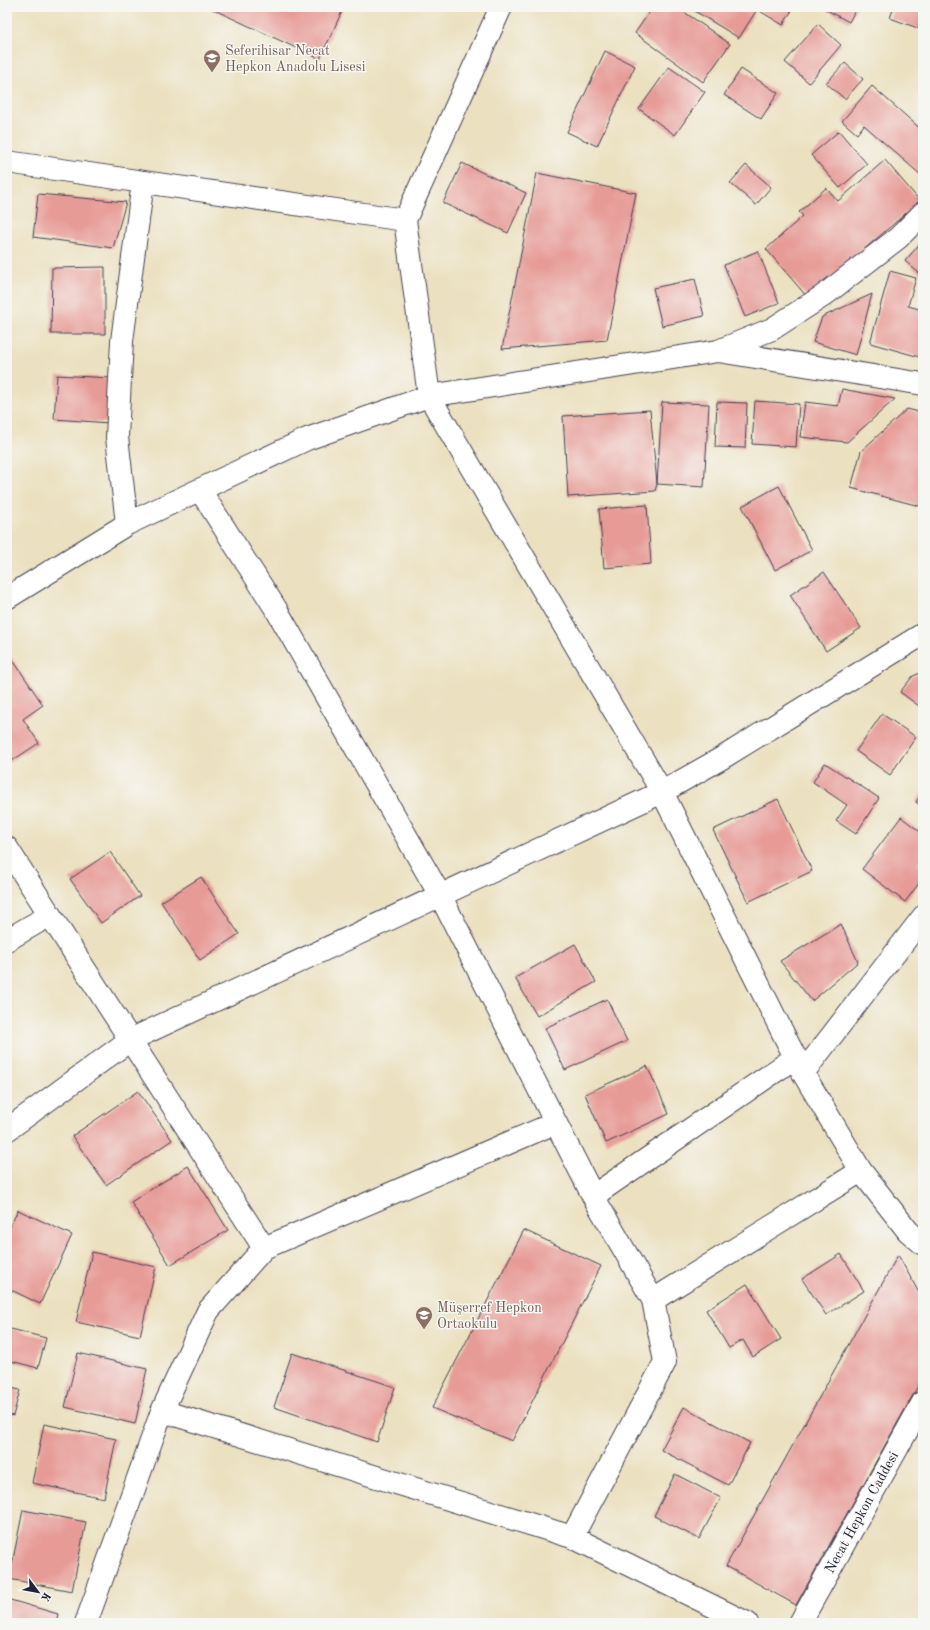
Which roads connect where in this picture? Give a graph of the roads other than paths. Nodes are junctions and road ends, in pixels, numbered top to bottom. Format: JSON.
{"nodes":[{"id":1,"x":501,"y":7,"type":"edge"},
{"id":2,"x":7,"y":162,"type":"edge"},
{"id":3,"x":143,"y":182,"type":"junction"},
{"id":4,"x":923,"y":213,"type":"edge"},
{"id":5,"x":405,"y":220,"type":"junction"},
{"id":6,"x":718,"y":351,"type":"junction"},
{"id":7,"x":923,"y":384,"type":"edge"},
{"id":8,"x":429,"y":396,"type":"junction"},
{"id":9,"x":200,"y":490,"type":"junction"},
{"id":10,"x":127,"y":524,"type":"junction"},
{"id":11,"x":7,"y":598,"type":"edge"},
{"id":12,"x":923,"y":634,"type":"edge"},
{"id":13,"x":662,"y":792,"type":"junction"},
{"id":14,"x":7,"y":848,"type":"edge"},
{"id":15,"x":440,"y":895,"type":"junction"},
{"id":16,"x":50,"y":915,"type":"junction"},
{"id":17,"x":923,"y":918,"type":"edge"},
{"id":18,"x":7,"y":940,"type":"edge"},
{"id":19,"x":130,"y":1040,"type":"junction"},
{"id":20,"x":800,"y":1065,"type":"junction"},
{"id":21,"x":555,"y":1123,"type":"junction"},
{"id":22,"x":7,"y":1130,"type":"edge"},
{"id":23,"x":861,"y":1171,"type":"junction"},
{"id":24,"x":593,"y":1196,"type":"junction"},
{"id":25,"x":923,"y":1244,"type":"edge"},
{"id":26,"x":264,"y":1248,"type":"junction"},
{"id":27,"x":653,"y":1300,"type":"junction"},
{"id":28,"x":923,"y":1402,"type":"edge"},
{"id":29,"x":162,"y":1411,"type":"junction"},
{"id":30,"x":572,"y":1536,"type":"junction"},
{"id":31,"x":86,"y":1623,"type":"edge"},
{"id":32,"x":747,"y":1623,"type":"edge"},
{"id":33,"x":800,"y":1623,"type":"edge"}],
"edges":[{"from":1,"to":5,"type":"street"},
{"from":2,"to":3,"type":"street"},
{"from":3,"to":5,"type":"street"},
{"from":3,"to":10,"type":"street"},
{"from":4,"to":6,"type":"street"},
{"from":5,"to":8,"type":"street"},
{"from":6,"to":7,"type":"street"},
{"from":6,"to":8,"type":"street"},
{"from":8,"to":9,"type":"street"},
{"from":8,"to":13,"type":"street"},
{"from":9,"to":10,"type":"street"},
{"from":9,"to":15,"type":"street"},
{"from":10,"to":11,"type":"street"},
{"from":12,"to":13,"type":"street"},
{"from":13,"to":15,"type":"street"},
{"from":13,"to":20,"type":"street"},
{"from":14,"to":16,"type":"street"},
{"from":15,"to":19,"type":"street"},
{"from":15,"to":21,"type":"street"},
{"from":16,"to":18,"type":"street"},
{"from":16,"to":19,"type":"street"},
{"from":17,"to":20,"type":"street"},
{"from":19,"to":22,"type":"street"},
{"from":19,"to":26,"type":"street"},
{"from":20,"to":23,"type":"street"},
{"from":20,"to":24,"type":"street"},
{"from":21,"to":24,"type":"street"},
{"from":21,"to":26,"type":"street"},
{"from":23,"to":25,"type":"street"},
{"from":23,"to":27,"type":"street"},
{"from":24,"to":27,"type":"street"},
{"from":26,"to":29,"type":"street"},
{"from":27,"to":30,"type":"street"},
{"from":28,"to":33,"type":"street","name":"Necat Hepkon Caddesi"},
{"from":29,"to":30,"type":"street"},
{"from":29,"to":31,"type":"street"},
{"from":30,"to":32,"type":"street"}]}
